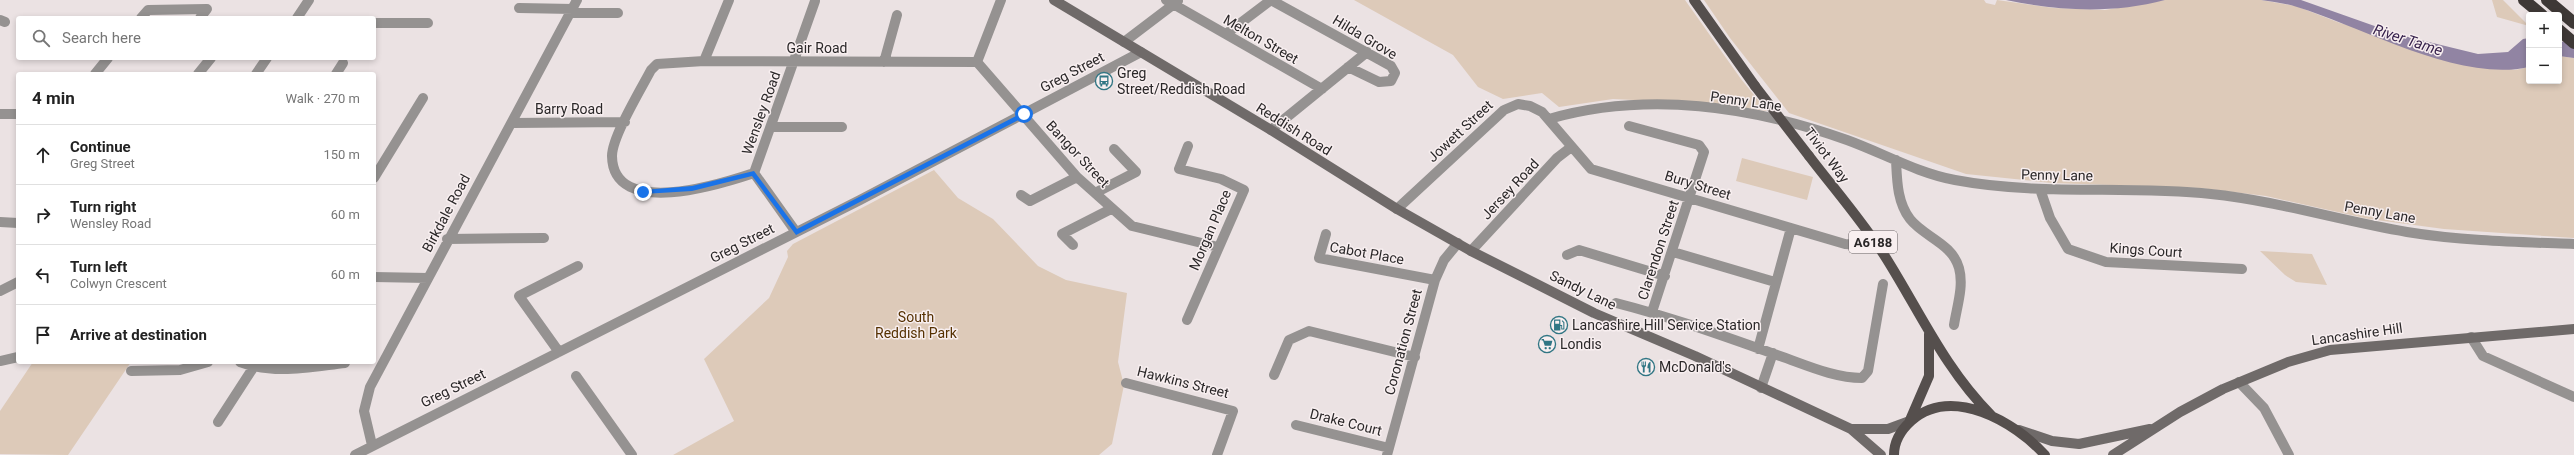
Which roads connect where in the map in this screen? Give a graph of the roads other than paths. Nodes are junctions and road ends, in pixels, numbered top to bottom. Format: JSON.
{"nodes":[{"id":1,"x":309,"y":0,"type":"edge"},
{"id":2,"x":729,"y":0,"type":"edge"},
{"id":3,"x":1001,"y":0,"type":"edge"},
{"id":4,"x":1054,"y":0,"type":"edge"},
{"id":5,"x":1271,"y":0,"type":"edge"},
{"id":6,"x":1694,"y":0,"type":"edge"},
{"id":7,"x":2524,"y":0,"type":"edge"},
{"id":8,"x":2547,"y":0,"type":"edge"},
{"id":9,"x":815,"y":1,"type":"edge"},
{"id":10,"x":1173,"y":2,"type":"edge"},
{"id":11,"x":574,"y":7,"type":"edge"},
{"id":12,"x":519,"y":8,"type":"dead end"},
{"id":13,"x":2538,"y":12,"type":"edge"},
{"id":14,"x":618,"y":13,"type":"dead end"},
{"id":15,"x":143,"y":16,"type":"edge"},
{"id":16,"x":202,"y":16,"type":"edge"},
{"id":17,"x":297,"y":16,"type":"edge"},
{"id":18,"x":897,"y":16,"type":"dead end"},
{"id":19,"x":376,"y":23,"type":"edge"},
{"id":20,"x":428,"y":23,"type":"dead end"},
{"id":21,"x":2574,"y":23,"type":"edge"},
{"id":22,"x":1226,"y":34,"type":"junction"},
{"id":23,"x":1124,"y":42,"type":"junction"},
{"id":24,"x":1141,"y":52,"type":"junction"},
{"id":25,"x":1367,"y":52,"type":"junction"},
{"id":26,"x":106,"y":60,"type":"edge"},
{"id":27,"x":209,"y":60,"type":"edge"},
{"id":28,"x":266,"y":60,"type":"edge"},
{"id":29,"x":704,"y":61,"type":"junction"},
{"id":30,"x":794,"y":62,"type":"junction"},
{"id":31,"x":884,"y":62,"type":"junction"},
{"id":32,"x":977,"y":62,"type":"junction"},
{"id":33,"x":343,"y":63,"type":"dead end"},
{"id":34,"x":1348,"y":67,"type":"junction"},
{"id":35,"x":96,"y":72,"type":"edge"},
{"id":36,"x":200,"y":72,"type":"edge"},
{"id":37,"x":257,"y":72,"type":"edge"},
{"id":38,"x":337,"y":72,"type":"edge"},
{"id":39,"x":1322,"y":89,"type":"junction"},
{"id":40,"x":423,"y":98,"type":"dead end"},
{"id":41,"x":0,"y":114,"type":"edge"},
{"id":42,"x":16,"y":114,"type":"edge"},
{"id":43,"x":1024,"y":114,"type":"junction"},
{"id":44,"x":1549,"y":119,"type":"junction"},
{"id":45,"x":625,"y":122,"type":"junction"},
{"id":46,"x":513,"y":123,"type":"junction"},
{"id":47,"x":1629,"y":126,"type":"dead end"},
{"id":48,"x":772,"y":127,"type":"junction"},
{"id":49,"x":842,"y":127,"type":"dead end"},
{"id":50,"x":1271,"y":130,"type":"junction"},
{"id":51,"x":1188,"y":146,"type":"dead end"},
{"id":52,"x":1570,"y":148,"type":"junction"},
{"id":53,"x":1114,"y":149,"type":"dead end"},
{"id":54,"x":1896,"y":160,"type":"junction"},
{"id":55,"x":754,"y":174,"type":"junction"},
{"id":56,"x":376,"y":175,"type":"edge"},
{"id":57,"x":1077,"y":177,"type":"junction"},
{"id":58,"x":2040,"y":189,"type":"junction"},
{"id":59,"x":1095,"y":193,"type":"junction"},
{"id":60,"x":1021,"y":195,"type":"dead end"},
{"id":61,"x":1690,"y":198,"type":"junction"},
{"id":62,"x":1111,"y":209,"type":"junction"},
{"id":63,"x":1397,"y":210,"type":"junction"},
{"id":64,"x":0,"y":222,"type":"edge"},
{"id":65,"x":16,"y":222,"type":"edge"},
{"id":66,"x":1791,"y":228,"type":"junction"},
{"id":67,"x":796,"y":232,"type":"junction"},
{"id":68,"x":1326,"y":234,"type":"dead end"},
{"id":69,"x":544,"y":238,"type":"dead end"},
{"id":70,"x":448,"y":239,"type":"junction"},
{"id":71,"x":1458,"y":243,"type":"junction"},
{"id":72,"x":2574,"y":244,"type":"edge"},
{"id":73,"x":1073,"y":245,"type":"dead end"},
{"id":74,"x":1860,"y":245,"type":"dead end"},
{"id":75,"x":1218,"y":247,"type":"junction"},
{"id":76,"x":1471,"y":251,"type":"junction"},
{"id":77,"x":1673,"y":252,"type":"junction"},
{"id":78,"x":1567,"y":255,"type":"dead end"},
{"id":79,"x":578,"y":266,"type":"dead end"},
{"id":80,"x":2242,"y":269,"type":"dead end"},
{"id":81,"x":1665,"y":276,"type":"junction"},
{"id":82,"x":376,"y":277,"type":"edge"},
{"id":83,"x":428,"y":278,"type":"junction"},
{"id":84,"x":1435,"y":280,"type":"junction"},
{"id":85,"x":1775,"y":282,"type":"junction"},
{"id":86,"x":16,"y":283,"type":"edge"},
{"id":87,"x":1883,"y":284,"type":"dead end"},
{"id":88,"x":0,"y":291,"type":"edge"},
{"id":89,"x":1616,"y":303,"type":"dead end"},
{"id":90,"x":1652,"y":312,"type":"junction"},
{"id":91,"x":1187,"y":320,"type":"dead end"},
{"id":92,"x":1954,"y":325,"type":"dead end"},
{"id":93,"x":2574,"y":329,"type":"edge"},
{"id":94,"x":1929,"y":334,"type":"junction"},
{"id":95,"x":2471,"y":337,"type":"junction"},
{"id":96,"x":1758,"y":349,"type":"junction"},
{"id":97,"x":559,"y":352,"type":"junction"},
{"id":98,"x":1773,"y":353,"type":"junction"},
{"id":99,"x":16,"y":357,"type":"edge"},
{"id":100,"x":1415,"y":357,"type":"junction"},
{"id":101,"x":0,"y":361,"type":"edge"},
{"id":102,"x":201,"y":364,"type":"edge"},
{"id":103,"x":244,"y":364,"type":"edge"},
{"id":104,"x":335,"y":364,"type":"edge"},
{"id":105,"x":253,"y":368,"type":"junction"},
{"id":106,"x":131,"y":371,"type":"dead end"},
{"id":107,"x":1274,"y":375,"type":"dead end"},
{"id":108,"x":576,"y":376,"type":"dead end"},
{"id":109,"x":2239,"y":382,"type":"junction"},
{"id":110,"x":1126,"y":383,"type":"dead end"},
{"id":111,"x":1762,"y":388,"type":"junction"},
{"id":112,"x":2574,"y":397,"type":"edge"},
{"id":113,"x":1991,"y":415,"type":"junction"},
{"id":114,"x":1908,"y":421,"type":"junction"},
{"id":115,"x":218,"y":422,"type":"dead end"},
{"id":116,"x":1296,"y":425,"type":"dead end"},
{"id":117,"x":2160,"y":426,"type":"junction"},
{"id":118,"x":1851,"y":429,"type":"junction"},
{"id":119,"x":2019,"y":430,"type":"junction"},
{"id":120,"x":372,"y":445,"type":"junction"},
{"id":121,"x":1388,"y":451,"type":"edge"},
{"id":122,"x":355,"y":455,"type":"edge"},
{"id":123,"x":632,"y":455,"type":"edge"},
{"id":124,"x":1217,"y":455,"type":"edge"},
{"id":125,"x":1881,"y":455,"type":"edge"},
{"id":126,"x":1894,"y":455,"type":"edge"},
{"id":127,"x":2045,"y":455,"type":"edge"},
{"id":128,"x":2112,"y":455,"type":"edge"},
{"id":129,"x":2289,"y":455,"type":"edge"}],
"edges":[{"from":1,"to":17,"type":"street"},
{"from":2,"to":29,"type":"street"},
{"from":3,"to":32,"type":"street"},
{"from":4,"to":23,"type":"main road","name":"Reddish Road"},
{"from":5,"to":22,"type":"street"},
{"from":5,"to":25,"type":"street","name":"Hilda Grove"},
{"from":6,"to":94,"type":"main road","name":"Tiviot Way","number":"A6188","bridge":true},
{"from":7,"to":13,"type":"highway"},
{"from":8,"to":21,"type":"highway"},
{"from":9,"to":30,"type":"street","name":"Wensley Road"},
{"from":10,"to":22,"type":"street","name":"Melton Street"},
{"from":10,"to":23,"type":"street"},
{"from":11,"to":12,"type":"street"},
{"from":11,"to":14,"type":"street"},
{"from":11,"to":46,"type":"street","name":"Birkdale Road"},
{"from":15,"to":16,"type":"street"},
{"from":18,"to":31,"type":"street"},
{"from":19,"to":20,"type":"street"},
{"from":22,"to":39,"type":"street","name":"Melton Street"},
{"from":23,"to":24,"type":"main road","name":"Reddish Road"},
{"from":24,"to":43,"type":"street","name":"Greg Street"},
{"from":24,"to":50,"type":"main road","name":"Reddish Road"},
{"from":25,"to":34,"type":"street"},
{"from":25,"to":34,"type":"street","name":"Hilda Grove"},
{"from":26,"to":35,"type":"street"},
{"from":27,"to":36,"type":"street"},
{"from":28,"to":37,"type":"street"},
{"from":29,"to":30,"type":"street","name":"Gair Road"},
{"from":29,"to":45,"type":"street","name":"Gair Road"},
{"from":30,"to":31,"type":"street","name":"Gair Road"},
{"from":30,"to":48,"type":"street","name":"Wensley Road"},
{"from":31,"to":32,"type":"street","name":"Gair Road"},
{"from":32,"to":43,"type":"street","name":"Bangor Street"},
{"from":33,"to":38,"type":"street"},
{"from":34,"to":39,"type":"street"},
{"from":39,"to":50,"type":"street"},
{"from":40,"to":56,"type":"street"},
{"from":41,"to":42,"type":"street"},
{"from":43,"to":57,"type":"street","name":"Bangor Street"},
{"from":43,"to":67,"type":"street","name":"Greg Street"},
{"from":44,"to":52,"type":"street","name":"Bury Street"},
{"from":44,"to":54,"type":"street","name":"Penny Lane"},
{"from":44,"to":63,"type":"street","name":"Jowett Street"},
{"from":45,"to":46,"type":"street","name":"Barry Road"},
{"from":45,"to":55,"type":"street"},
{"from":46,"to":70,"type":"street","name":"Birkdale Road"},
{"from":47,"to":61,"type":"street","name":"Clarendon Street"},
{"from":48,"to":49,"type":"street"},
{"from":48,"to":55,"type":"street","name":"Wensley Road"},
{"from":50,"to":63,"type":"main road","name":"Reddish Road"},
{"from":51,"to":75,"type":"street","name":"Morgan Place"},
{"from":52,"to":61,"type":"street","name":"Bury Street"},
{"from":52,"to":76,"type":"street","name":"Jersey Road"},
{"from":53,"to":59,"type":"street"},
{"from":54,"to":58,"type":"street","name":"Penny Lane"},
{"from":54,"to":92,"type":"street"},
{"from":55,"to":67,"type":"street","name":"Wensley Road"},
{"from":57,"to":59,"type":"street","name":"Bangor Street"},
{"from":57,"to":60,"type":"street"},
{"from":58,"to":72,"type":"street","name":"Penny Lane"},
{"from":58,"to":80,"type":"street","name":"Kings Court"},
{"from":59,"to":62,"type":"street","name":"Bangor Street"},
{"from":61,"to":66,"type":"street","name":"Bury Street"},
{"from":61,"to":77,"type":"street","name":"Clarendon Street"},
{"from":62,"to":73,"type":"street"},
{"from":62,"to":75,"type":"street","name":"Bangor Street"},
{"from":63,"to":71,"type":"main road","name":"Reddish Road"},
{"from":64,"to":65,"type":"street"},
{"from":66,"to":74,"type":"street","name":"Bury Street"},
{"from":66,"to":85,"type":"street"},
{"from":67,"to":97,"type":"street","name":"Greg Street"},
{"from":68,"to":84,"type":"street","name":"Cabot Place"},
{"from":69,"to":70,"type":"street"},
{"from":70,"to":83,"type":"street","name":"Birkdale Road"},
{"from":71,"to":76,"type":"main road","name":"Sandy Lane"},
{"from":71,"to":84,"type":"street","name":"Coronation Street"},
{"from":75,"to":91,"type":"street","name":"Morgan Place"},
{"from":76,"to":111,"type":"main road","name":"Sandy Lane"},
{"from":77,"to":81,"type":"street","name":"Clarendon Street"},
{"from":77,"to":85,"type":"street"},
{"from":78,"to":81,"type":"street"},
{"from":79,"to":97,"type":"street"},
{"from":81,"to":90,"type":"street","name":"Clarendon Street"},
{"from":82,"to":83,"type":"street"},
{"from":83,"to":120,"type":"street","name":"Birkdale Road"},
{"from":84,"to":100,"type":"street","name":"Coronation Street"},
{"from":85,"to":96,"type":"street"},
{"from":86,"to":88,"type":"street"},
{"from":87,"to":98,"type":"street","name":"Sandy Lane"},
{"from":89,"to":90,"type":"street","name":"Sandy Lane"},
{"from":90,"to":96,"type":"street","name":"Sandy Lane"},
{"from":93,"to":95,"type":"main road","name":"Lancashire Hill"},
{"from":94,"to":113,"type":"main road","name":"Tiviot Way","number":"A6188"},
{"from":94,"to":114,"type":"main road","name":"Tiviot Way","number":"A6188"},
{"from":95,"to":109,"type":"main road","name":"Lancashire Hill"},
{"from":95,"to":112,"type":"street"},
{"from":96,"to":98,"type":"street","name":"Sandy Lane"},
{"from":97,"to":120,"type":"street","name":"Greg Street"},
{"from":98,"to":111,"type":"street"},
{"from":99,"to":101,"type":"street"},
{"from":100,"to":107,"type":"street"},
{"from":100,"to":121,"type":"street","name":"Coronation Street"},
{"from":102,"to":106,"type":"street"},
{"from":103,"to":105,"type":"street"},
{"from":104,"to":105,"type":"street"},
{"from":105,"to":115,"type":"street"},
{"from":108,"to":123,"type":"street"},
{"from":109,"to":117,"type":"main road","name":"Lancashire Hill"},
{"from":109,"to":129,"type":"street"},
{"from":110,"to":124,"type":"street","name":"Hawkins Street"},
{"from":111,"to":118,"type":"main road","name":"Sandy Lane"},
{"from":113,"to":114,"type":"main road"},
{"from":113,"to":119,"type":"main road"},
{"from":114,"to":118,"type":"main road","name":"Sandy Lane"},
{"from":114,"to":126,"type":"main road","name":"Tiviot Way"},
{"from":116,"to":121,"type":"street","name":"Drake Court"},
{"from":117,"to":119,"type":"main road","name":"Lancashire Hill"},
{"from":117,"to":128,"type":"main road","name":"Lancashire Hill"},
{"from":118,"to":125,"type":"main road","name":"Sandy Lane"},
{"from":119,"to":127,"type":"main road"},
{"from":120,"to":122,"type":"street","name":"Greg Street"}]}
